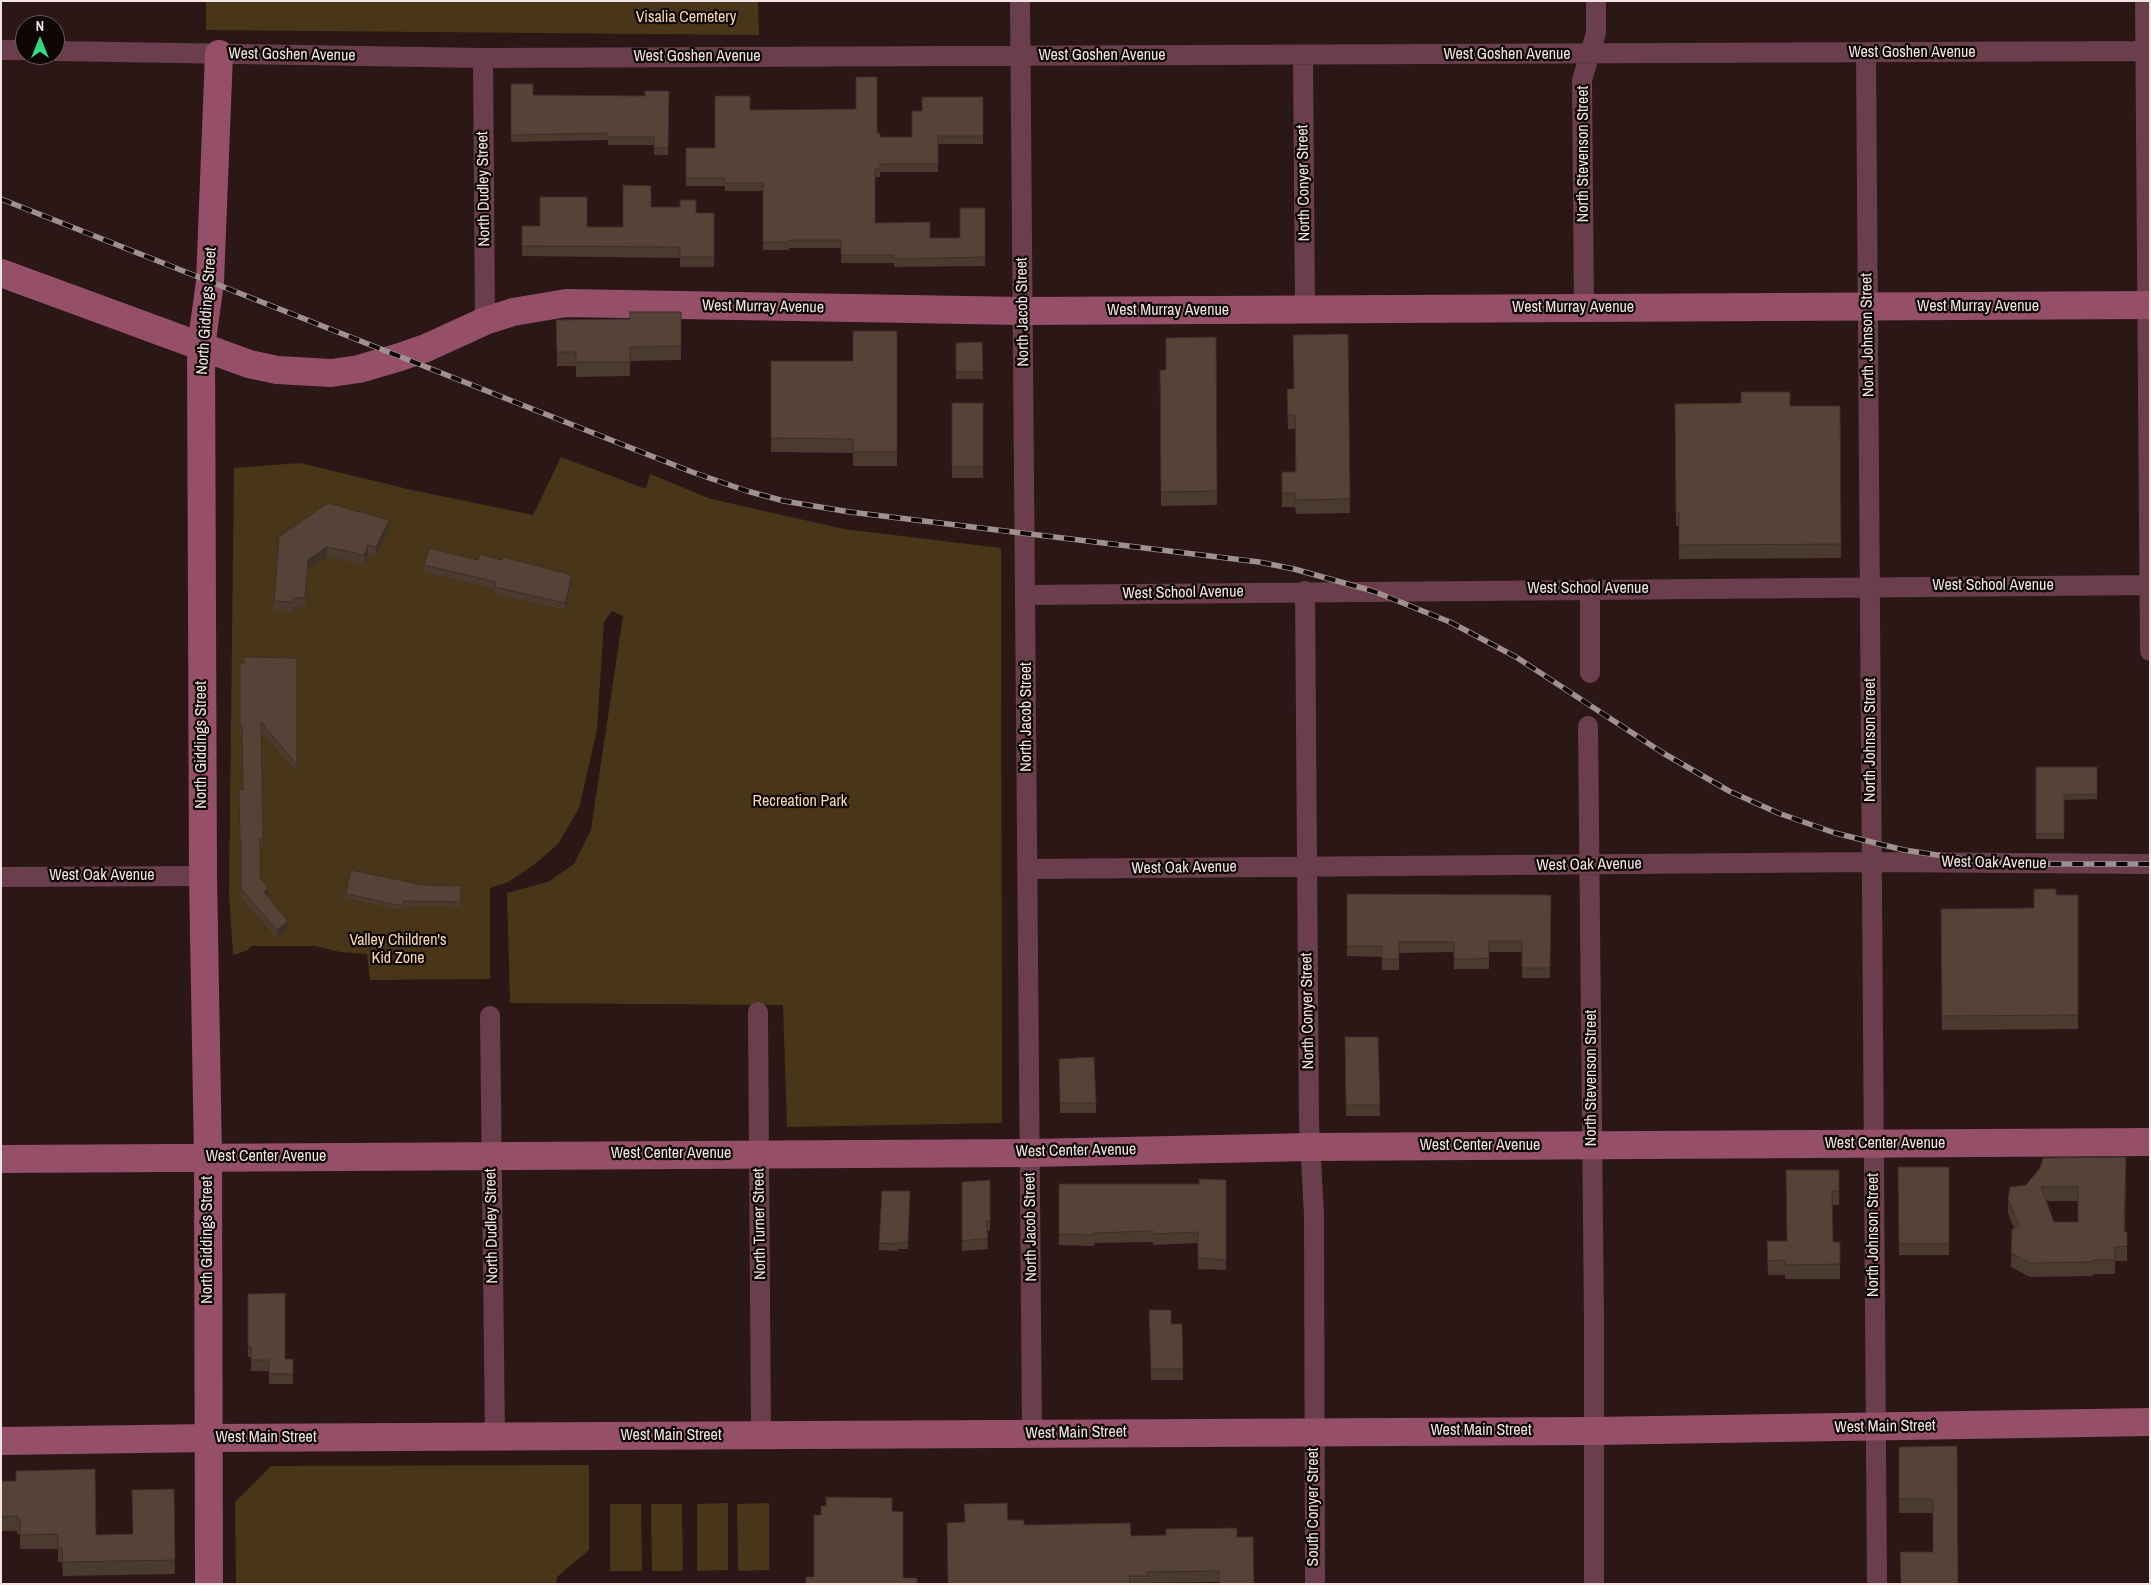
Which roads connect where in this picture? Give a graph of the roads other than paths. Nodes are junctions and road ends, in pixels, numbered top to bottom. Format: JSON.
{"nodes":[{"id":1,"x":1020,"y":1,"type":"edge"},
{"id":2,"x":1596,"y":1,"type":"edge"},
{"id":3,"x":2145,"y":1,"type":"edge"},
{"id":4,"x":1,"y":50,"type":"edge"},
{"id":5,"x":15,"y":50,"type":"edge"},
{"id":6,"x":65,"y":51,"type":"edge"},
{"id":7,"x":2148,"y":51,"type":"edge"},
{"id":8,"x":1866,"y":53,"type":"junction"},
{"id":9,"x":220,"y":54,"type":"junction"},
{"id":10,"x":1590,"y":54,"type":"junction"},
{"id":11,"x":1020,"y":56,"type":"junction"},
{"id":12,"x":1303,"y":56,"type":"junction"},
{"id":13,"x":483,"y":58,"type":"junction"},
{"id":14,"x":1,"y":273,"type":"edge"},
{"id":15,"x":2148,"y":306,"type":"edge"},
{"id":16,"x":1584,"y":308,"type":"junction"},
{"id":17,"x":1867,"y":308,"type":"junction"},
{"id":18,"x":1305,"y":310,"type":"junction"},
{"id":19,"x":1023,"y":311,"type":"junction"},
{"id":20,"x":486,"y":321,"type":"junction"},
{"id":21,"x":201,"y":347,"type":"junction"},
{"id":22,"x":2149,"y":585,"type":"edge"},
{"id":23,"x":1870,"y":587,"type":"junction"},
{"id":24,"x":1590,"y":589,"type":"junction"},
{"id":25,"x":1305,"y":591,"type":"junction"},
{"id":26,"x":1026,"y":595,"type":"junction"},
{"id":27,"x":2150,"y":651,"type":"edge"},
{"id":28,"x":1590,"y":673,"type":"dead end"},
{"id":29,"x":1588,"y":726,"type":"dead end"},
{"id":30,"x":1872,"y":862,"type":"junction"},
{"id":31,"x":2150,"y":864,"type":"edge"},
{"id":32,"x":1588,"y":865,"type":"junction"},
{"id":33,"x":1307,"y":867,"type":"junction"},
{"id":34,"x":1028,"y":869,"type":"junction"},
{"id":35,"x":203,"y":876,"type":"junction"},
{"id":36,"x":1,"y":877,"type":"edge"},
{"id":37,"x":758,"y":1012,"type":"dead end"},
{"id":38,"x":490,"y":1016,"type":"dead end"},
{"id":39,"x":2150,"y":1142,"type":"edge"},
{"id":40,"x":1874,"y":1144,"type":"junction"},
{"id":41,"x":1592,"y":1146,"type":"junction"},
{"id":42,"x":1310,"y":1147,"type":"junction"},
{"id":43,"x":760,"y":1153,"type":"junction"},
{"id":44,"x":1030,"y":1153,"type":"junction"},
{"id":45,"x":492,"y":1155,"type":"junction"},
{"id":46,"x":208,"y":1158,"type":"junction"},
{"id":47,"x":1,"y":1159,"type":"edge"},
{"id":48,"x":2150,"y":1422,"type":"edge"},
{"id":49,"x":1875,"y":1427,"type":"junction"},
{"id":50,"x":1594,"y":1430,"type":"junction"},
{"id":51,"x":1314,"y":1431,"type":"junction"},
{"id":52,"x":1032,"y":1433,"type":"junction"},
{"id":53,"x":761,"y":1436,"type":"junction"},
{"id":54,"x":495,"y":1437,"type":"junction"},
{"id":55,"x":209,"y":1438,"type":"junction"},
{"id":56,"x":1,"y":1440,"type":"edge"},
{"id":57,"x":209,"y":1584,"type":"edge"},
{"id":58,"x":1315,"y":1584,"type":"edge"},
{"id":59,"x":1594,"y":1584,"type":"edge"},
{"id":60,"x":1877,"y":1584,"type":"edge"}],
"edges":[{"from":1,"to":11,"type":"street","name":"North Jacob Street"},
{"from":2,"to":10,"type":"street","name":"North Stevenson Street"},
{"from":3,"to":7,"type":"street"},
{"from":4,"to":5,"type":"street"},
{"from":6,"to":9,"type":"street","name":"West Goshen Avenue"},
{"from":7,"to":8,"type":"street","name":"West Goshen Avenue"},
{"from":7,"to":15,"type":"street"},
{"from":8,"to":10,"type":"street","name":"West Goshen Avenue"},
{"from":8,"to":17,"type":"street","name":"North Johnson Street"},
{"from":9,"to":13,"type":"street","name":"West Goshen Avenue"},
{"from":9,"to":21,"type":"street","name":"North Giddings Street"},
{"from":10,"to":12,"type":"street","name":"West Goshen Avenue"},
{"from":10,"to":16,"type":"street","name":"North Stevenson Street"},
{"from":11,"to":12,"type":"street","name":"West Goshen Avenue"},
{"from":11,"to":13,"type":"street","name":"West Goshen Avenue"},
{"from":11,"to":19,"type":"street","name":"North Jacob Street"},
{"from":12,"to":18,"type":"street","name":"North Conyer Street"},
{"from":13,"to":20,"type":"street","name":"North Dudley Street"},
{"from":14,"to":21,"type":"street"},
{"from":15,"to":17,"type":"street","name":"West Murray Avenue"},
{"from":15,"to":22,"type":"street"},
{"from":16,"to":17,"type":"street","name":"West Murray Avenue"},
{"from":16,"to":18,"type":"street","name":"West Murray Avenue"},
{"from":17,"to":23,"type":"street","name":"North Johnson Street"},
{"from":18,"to":19,"type":"street","name":"West Murray Avenue"},
{"from":19,"to":20,"type":"street","name":"West Murray Avenue"},
{"from":19,"to":26,"type":"street","name":"North Jacob Street"},
{"from":20,"to":21,"type":"street","name":"West Murray Avenue"},
{"from":21,"to":35,"type":"street","name":"North Giddings Street"},
{"from":22,"to":23,"type":"street","name":"West School Avenue"},
{"from":22,"to":27,"type":"street"},
{"from":23,"to":24,"type":"street","name":"West School Avenue"},
{"from":23,"to":30,"type":"street","name":"North Johnson Street"},
{"from":24,"to":25,"type":"street","name":"West School Avenue"},
{"from":24,"to":28,"type":"street"},
{"from":25,"to":26,"type":"street","name":"West School Avenue"},
{"from":25,"to":33,"type":"street","name":"North Conyer Street"},
{"from":26,"to":34,"type":"street","name":"North Jacob Street"},
{"from":29,"to":32,"type":"street","name":"North Stevenson Street"},
{"from":30,"to":31,"type":"street","name":"West Oak Avenue"},
{"from":30,"to":32,"type":"street","name":"West Oak Avenue"},
{"from":30,"to":40,"type":"street","name":"North Johnson Street"},
{"from":32,"to":33,"type":"street","name":"West Oak Avenue"},
{"from":32,"to":41,"type":"street","name":"North Stevenson Street"},
{"from":33,"to":34,"type":"street","name":"West Oak Avenue"},
{"from":33,"to":42,"type":"street","name":"North Conyer Street"},
{"from":34,"to":44,"type":"street","name":"North Jacob Street"},
{"from":35,"to":36,"type":"street","name":"West Oak Avenue"},
{"from":35,"to":46,"type":"street","name":"North Giddings Street"},
{"from":37,"to":43,"type":"street","name":"North Turner Street"},
{"from":38,"to":45,"type":"street","name":"North Dudley Street"},
{"from":39,"to":40,"type":"street","name":"West Center Avenue"},
{"from":40,"to":41,"type":"street","name":"West Center Avenue"},
{"from":40,"to":49,"type":"street","name":"North Johnson Street"},
{"from":41,"to":42,"type":"street","name":"West Center Avenue"},
{"from":41,"to":50,"type":"street","name":"North Stevenson Street"},
{"from":42,"to":44,"type":"street","name":"West Center Avenue"},
{"from":42,"to":51,"type":"street","name":"North Conyer Street"},
{"from":43,"to":44,"type":"street","name":"West Center Avenue"},
{"from":43,"to":45,"type":"street","name":"West Center Avenue"},
{"from":43,"to":53,"type":"street","name":"North Turner Street"},
{"from":44,"to":52,"type":"street","name":"North Jacob Street"},
{"from":45,"to":46,"type":"street","name":"West Center Avenue"},
{"from":45,"to":54,"type":"street","name":"North Dudley Street"},
{"from":46,"to":47,"type":"street","name":"West Center Avenue"},
{"from":46,"to":55,"type":"street","name":"North Giddings Street"},
{"from":48,"to":49,"type":"street","name":"West Main Street"},
{"from":49,"to":50,"type":"street","name":"West Main Street"},
{"from":49,"to":60,"type":"street","name":"North Johnson Street"},
{"from":50,"to":51,"type":"street","name":"West Main Street"},
{"from":50,"to":59,"type":"street","name":"North Stevenson Street"},
{"from":51,"to":52,"type":"street","name":"West Main Street"},
{"from":51,"to":58,"type":"street","name":"South Conyer Street"},
{"from":52,"to":53,"type":"street","name":"West Main Street"},
{"from":53,"to":54,"type":"street","name":"West Main Street"},
{"from":54,"to":55,"type":"street","name":"West Main Street"},
{"from":55,"to":56,"type":"street","name":"West Main Street"},
{"from":55,"to":57,"type":"street","name":"North Giddings Street"}]}
